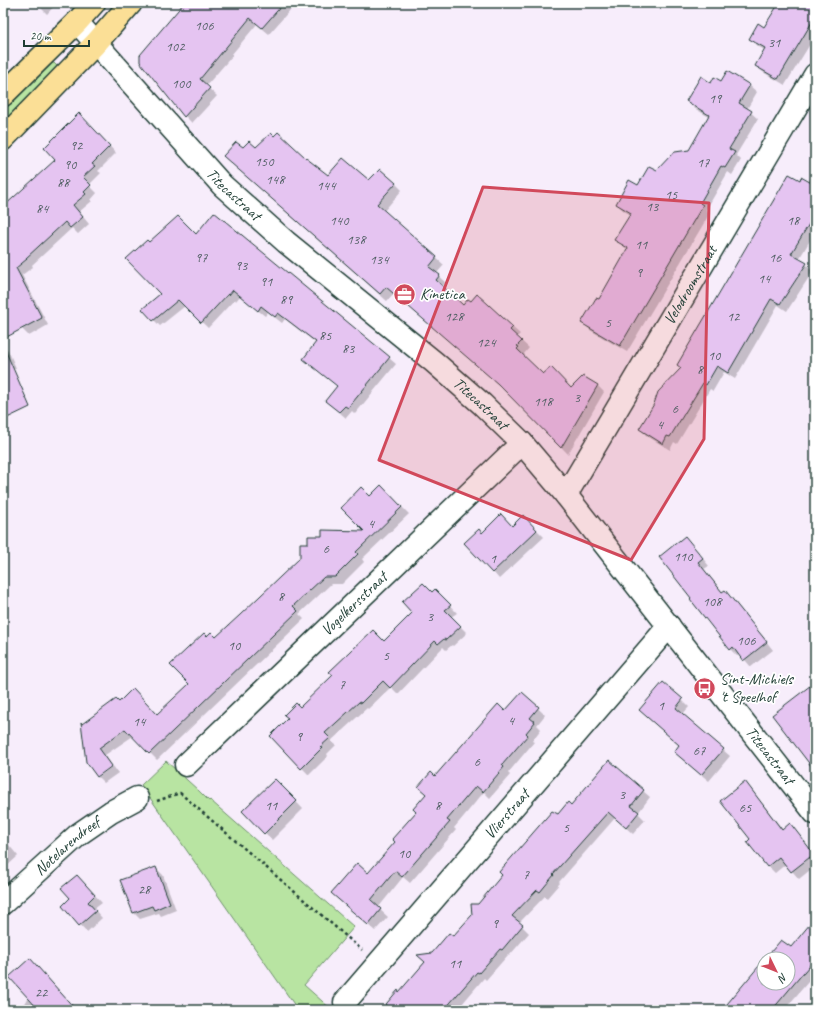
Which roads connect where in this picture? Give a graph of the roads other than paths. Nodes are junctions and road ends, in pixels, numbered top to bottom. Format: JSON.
{"nodes":[{"id":1,"x":94,"y":3,"type":"edge"},
{"id":2,"x":131,"y":3,"type":"edge"},
{"id":3,"x":77,"y":22,"type":"junction"},
{"id":4,"x":96,"y":43,"type":"junction"},
{"id":5,"x":815,"y":75,"type":"edge"},
{"id":6,"x":3,"y":95,"type":"edge"},
{"id":7,"x":3,"y":139,"type":"edge"},
{"id":8,"x":522,"y":443,"type":"junction"},
{"id":9,"x":566,"y":496,"type":"junction"},
{"id":10,"x":669,"y":626,"type":"junction"},
{"id":11,"x":186,"y":765,"type":"dead end"},
{"id":12,"x":137,"y":798,"type":"road end"},
{"id":13,"x":815,"y":813,"type":"edge"},
{"id":14,"x":3,"y":903,"type":"edge"},
{"id":15,"x":345,"y":1002,"type":"dead end"}],
"edges":[{"from":1,"to":3,"type":"main road"},
{"from":2,"to":4,"type":"main road"},
{"from":3,"to":4,"type":"street","name":"Titecastraat"},
{"from":3,"to":6,"type":"main road"},
{"from":4,"to":7,"type":"main road"},
{"from":4,"to":8,"type":"street","name":"Titecastraat"},
{"from":5,"to":9,"type":"street","name":"Velodroomstraat"},
{"from":8,"to":9,"type":"street","name":"Titecastraat"},
{"from":8,"to":11,"type":"street","name":"Vogelkersstraat"},
{"from":9,"to":10,"type":"street","name":"Titecastraat"},
{"from":10,"to":13,"type":"street","name":"Titecastraat"},
{"from":10,"to":15,"type":"street","name":"Vlierstraat"},
{"from":12,"to":14,"type":"street","name":"Notelarendreef"}]}
